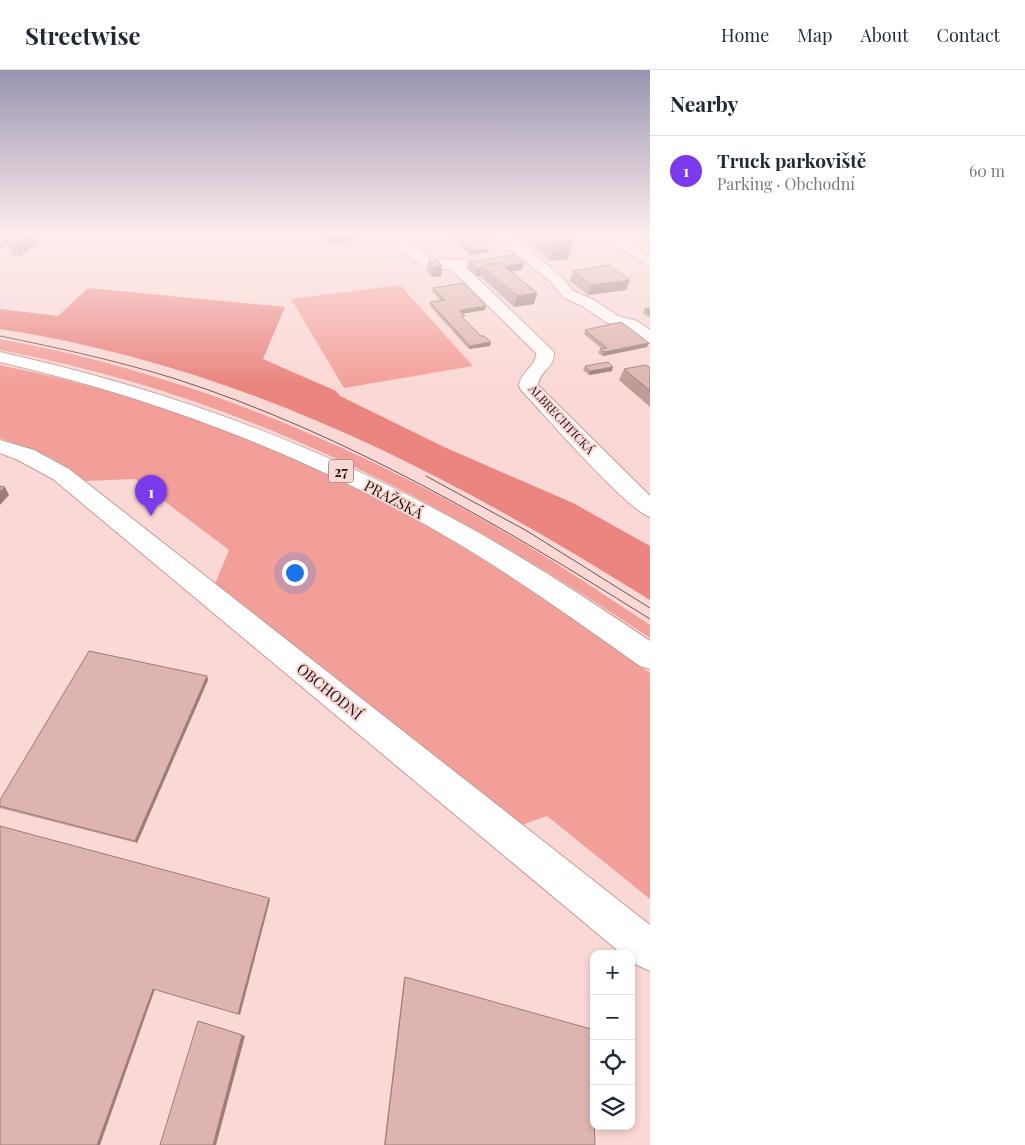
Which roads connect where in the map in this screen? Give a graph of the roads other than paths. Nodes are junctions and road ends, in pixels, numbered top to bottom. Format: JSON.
{"nodes":[{"id":1,"x":475,"y":284,"type":"edge"},
{"id":2,"x":560,"y":284,"type":"edge"},
{"id":3,"x":650,"y":338,"type":"edge"},
{"id":4,"x":0,"y":357,"type":"edge"},
{"id":5,"x":0,"y":446,"type":"edge"},
{"id":6,"x":650,"y":509,"type":"edge"},
{"id":7,"x":650,"y":657,"type":"edge"},
{"id":8,"x":650,"y":951,"type":"edge"}],
"edges":[{"from":1,"to":6,"type":"street","name":"ALBRECHTICKÁ"},
{"from":2,"to":3,"type":"street"},
{"from":4,"to":7,"type":"street","name":"PRAŽSKÁ","number":"27"},
{"from":5,"to":8,"type":"street","name":"OBCHODNÍ"}]}
